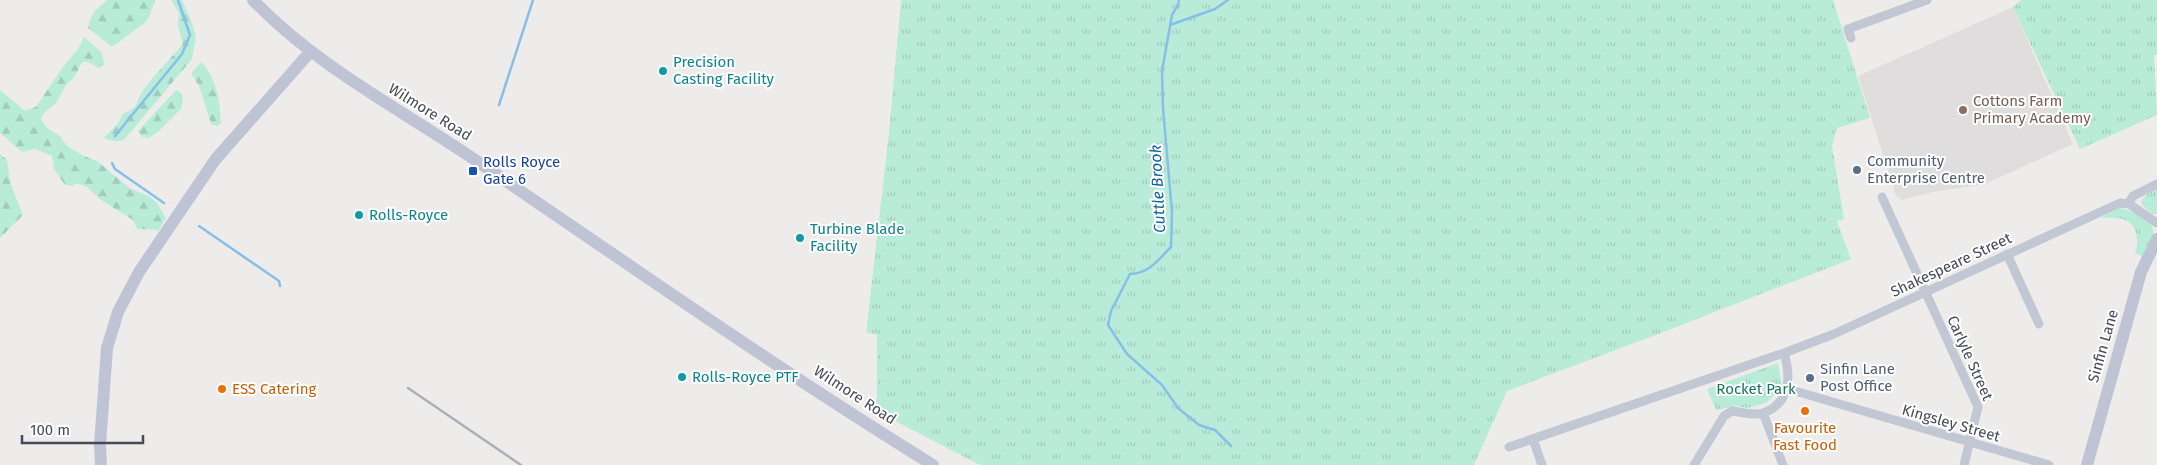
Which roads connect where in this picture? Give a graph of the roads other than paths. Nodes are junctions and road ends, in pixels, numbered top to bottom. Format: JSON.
{"nodes":[{"id":1,"x":253,"y":0,"type":"edge"},
{"id":2,"x":1927,"y":0,"type":"edge"},
{"id":3,"x":1912,"y":3,"type":"edge"},
{"id":4,"x":1851,"y":38,"type":"dead end"},
{"id":5,"x":311,"y":51,"type":"junction"},
{"id":6,"x":2157,"y":184,"type":"edge"},
{"id":7,"x":1882,"y":197,"type":"dead end"},
{"id":8,"x":2128,"y":204,"type":"junction"},
{"id":9,"x":2157,"y":223,"type":"edge"},
{"id":10,"x":2157,"y":239,"type":"edge"},
{"id":11,"x":2007,"y":254,"type":"junction"},
{"id":12,"x":1925,"y":293,"type":"junction"},
{"id":13,"x":2039,"y":324,"type":"dead end"},
{"id":14,"x":1784,"y":353,"type":"junction"},
{"id":15,"x":1788,"y":389,"type":"junction"},
{"id":16,"x":1763,"y":413,"type":"junction"},
{"id":17,"x":1534,"y":439,"type":"junction"},
{"id":18,"x":1970,"y":444,"type":"junction"},
{"id":19,"x":1509,"y":447,"type":"dead end"},
{"id":20,"x":101,"y":465,"type":"edge"},
{"id":21,"x":933,"y":465,"type":"edge"},
{"id":22,"x":1542,"y":465,"type":"edge"},
{"id":23,"x":1694,"y":465,"type":"edge"},
{"id":24,"x":1783,"y":465,"type":"edge"},
{"id":25,"x":1964,"y":465,"type":"edge"},
{"id":26,"x":2049,"y":465,"type":"edge"},
{"id":27,"x":2087,"y":465,"type":"edge"}],
"edges":[{"from":1,"to":5,"type":"street","name":"Wilmore Road"},
{"from":2,"to":3,"type":"street"},
{"from":3,"to":4,"type":"street"},
{"from":5,"to":20,"type":"street"},
{"from":5,"to":21,"type":"street","name":"Wilmore Road"},
{"from":6,"to":8,"type":"street","name":"Shakespeare Street"},
{"from":7,"to":12,"type":"street","name":"Carlyle Street"},
{"from":8,"to":9,"type":"street"},
{"from":8,"to":11,"type":"street","name":"Shakespeare Street"},
{"from":10,"to":27,"type":"street","name":"Sinfin Lane"},
{"from":11,"to":12,"type":"street","name":"Shakespeare Street"},
{"from":11,"to":13,"type":"street"},
{"from":12,"to":14,"type":"street","name":"Shakespeare Street"},
{"from":12,"to":18,"type":"street","name":"Carlyle Street"},
{"from":14,"to":15,"type":"street"},
{"from":14,"to":17,"type":"street","name":"Shakespeare Street"},
{"from":15,"to":16,"type":"street"},
{"from":15,"to":18,"type":"street","name":"Kingsley Street"},
{"from":16,"to":23,"type":"street"},
{"from":16,"to":24,"type":"street"},
{"from":17,"to":19,"type":"street","name":"Shakespeare Street"},
{"from":17,"to":22,"type":"street"},
{"from":18,"to":25,"type":"street","name":"Carlyle Street"},
{"from":18,"to":26,"type":"street","name":"Kingsley Street"}]}
